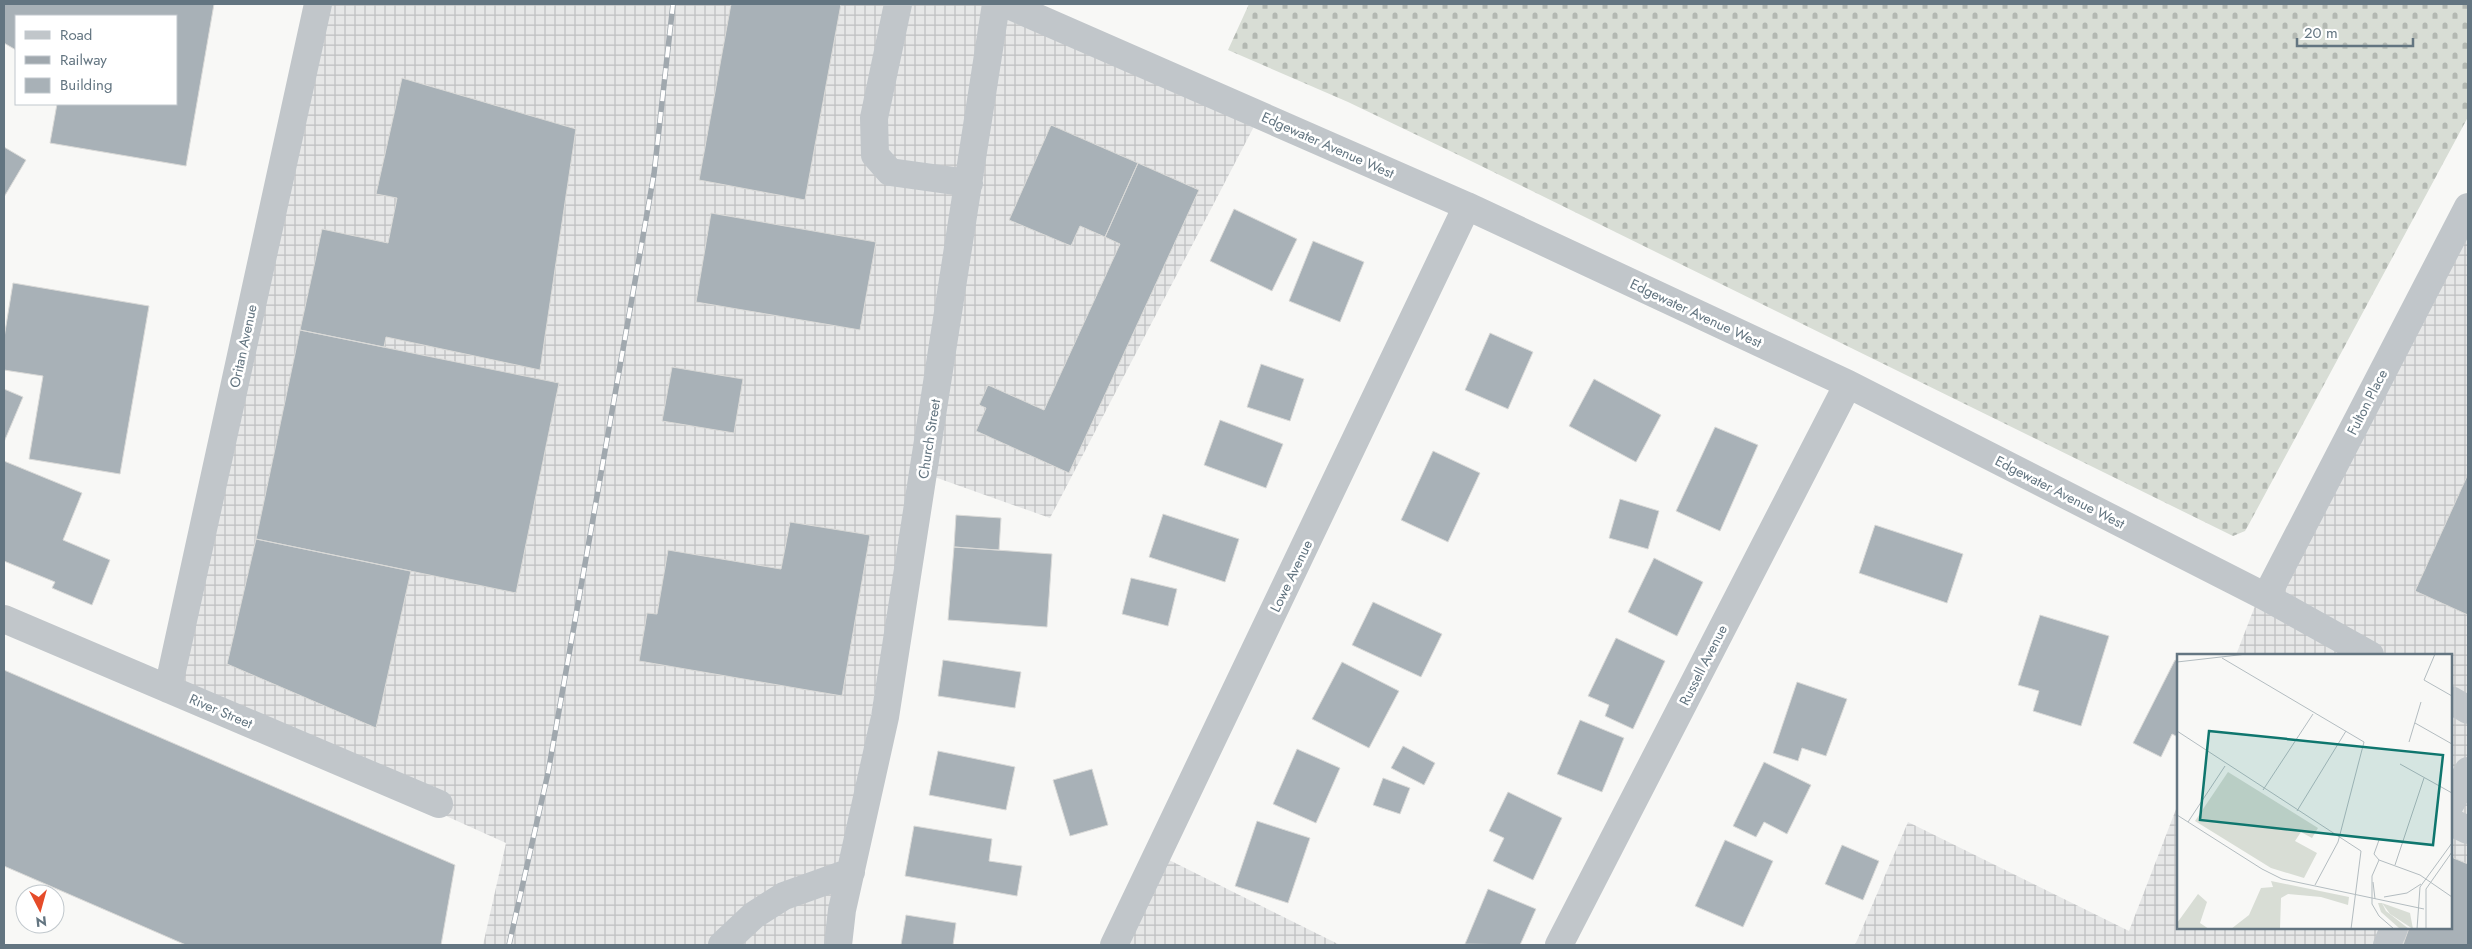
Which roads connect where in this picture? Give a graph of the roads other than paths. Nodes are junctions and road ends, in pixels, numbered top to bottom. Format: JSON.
{"nodes":[{"id":1,"x":318,"y":4,"type":"edge"},
{"id":2,"x":898,"y":4,"type":"edge"},
{"id":3,"x":996,"y":4,"type":"edge"},
{"id":4,"x":1006,"y":4,"type":"edge"},
{"id":5,"x":969,"y":183,"type":"junction"},
{"id":6,"x":1467,"y":206,"type":"junction"},
{"id":7,"x":2468,"y":207,"type":"edge"},
{"id":8,"x":1848,"y":384,"type":"junction"},
{"id":9,"x":2266,"y":597,"type":"junction"},
{"id":10,"x":4,"y":619,"type":"edge"},
{"id":11,"x":2368,"y":654,"type":"edge"},
{"id":12,"x":168,"y":689,"type":"junction"},
{"id":13,"x":2452,"y":701,"type":"edge"},
{"id":14,"x":2468,"y":710,"type":"edge"},
{"id":15,"x":2468,"y":771,"type":"edge"},
{"id":16,"x":2452,"y":800,"type":"edge"},
{"id":17,"x":439,"y":804,"type":"dead end"},
{"id":18,"x":2452,"y":822,"type":"edge"},
{"id":19,"x":2468,"y":830,"type":"edge"},
{"id":20,"x":851,"y":872,"type":"junction"},
{"id":21,"x":2394,"y":929,"type":"edge"},
{"id":22,"x":722,"y":945,"type":"edge"},
{"id":23,"x":838,"y":945,"type":"edge"},
{"id":24,"x":1114,"y":945,"type":"edge"},
{"id":25,"x":1559,"y":945,"type":"edge"},
{"id":26,"x":2387,"y":945,"type":"edge"}],
"edges":[{"from":1,"to":12,"type":"street","name":"Oritan Avenue"},
{"from":2,"to":5,"type":"street"},
{"from":3,"to":5,"type":"street","name":"Church Street"},
{"from":4,"to":6,"type":"street","name":"Edgewater Avenue West"},
{"from":5,"to":20,"type":"street","name":"Church Street"},
{"from":6,"to":8,"type":"street","name":"Edgewater Avenue West"},
{"from":6,"to":24,"type":"street","name":"Lowe Avenue"},
{"from":7,"to":9,"type":"street","name":"Fulton Place"},
{"from":8,"to":9,"type":"street","name":"Edgewater Avenue West"},
{"from":8,"to":25,"type":"street","name":"Russell Avenue"},
{"from":9,"to":11,"type":"street","name":"Edgewater Avenue West"},
{"from":10,"to":12,"type":"street","name":"River Street"},
{"from":12,"to":17,"type":"street","name":"River Street"},
{"from":13,"to":14,"type":"street"},
{"from":15,"to":16,"type":"street"},
{"from":18,"to":19,"type":"street"},
{"from":20,"to":22,"type":"street"},
{"from":20,"to":23,"type":"street"},
{"from":21,"to":26,"type":"street"}]}
